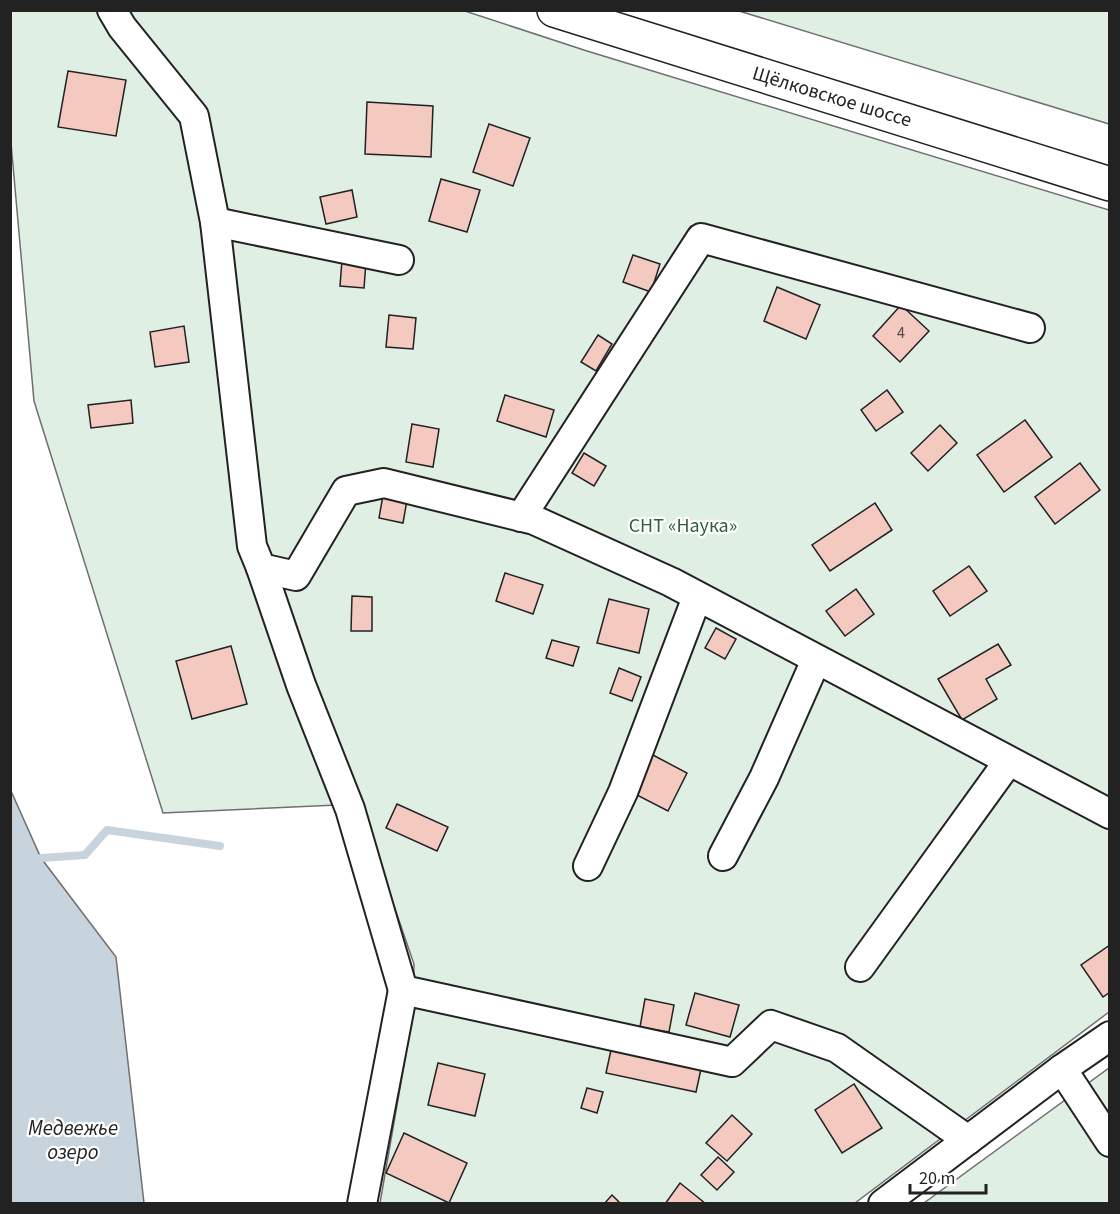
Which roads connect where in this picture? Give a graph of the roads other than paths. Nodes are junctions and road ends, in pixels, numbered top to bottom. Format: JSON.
{"nodes":[{"id":1,"x":112,"y":10,"type":"edge"},
{"id":2,"x":554,"y":10,"type":"edge"},
{"id":3,"x":1110,"y":184,"type":"edge"},
{"id":4,"x":215,"y":222,"type":"junction"},
{"id":5,"x":399,"y":260,"type":"dead end"},
{"id":6,"x":1030,"y":328,"type":"dead end"},
{"id":7,"x":521,"y":517,"type":"junction"},
{"id":8,"x":261,"y":568,"type":"junction"},
{"id":9,"x":698,"y":597,"type":"junction"},
{"id":10,"x":816,"y":660,"type":"junction"},
{"id":11,"x":1008,"y":762,"type":"junction"},
{"id":12,"x":1110,"y":814,"type":"edge"},
{"id":13,"x":723,"y":856,"type":"dead end"},
{"id":14,"x":588,"y":866,"type":"dead end"},
{"id":15,"x":860,"y":967,"type":"dead end"},
{"id":16,"x":403,"y":990,"type":"junction"},
{"id":17,"x":1110,"y":1036,"type":"edge"},
{"id":18,"x":1062,"y":1069,"type":"junction"},
{"id":19,"x":968,"y":1140,"type":"junction"},
{"id":20,"x":1110,"y":1142,"type":"edge"},
{"id":21,"x":362,"y":1203,"type":"edge"},
{"id":22,"x":883,"y":1203,"type":"edge"}],
"edges":[{"from":1,"to":4,"type":"street"},
{"from":2,"to":3,"type":"main road","name":"Щёлковское шоссе"},
{"from":4,"to":5,"type":"street"},
{"from":4,"to":8,"type":"street"},
{"from":6,"to":7,"type":"street"},
{"from":7,"to":8,"type":"street"},
{"from":7,"to":9,"type":"street"},
{"from":8,"to":16,"type":"street"},
{"from":9,"to":10,"type":"street"},
{"from":9,"to":14,"type":"street"},
{"from":10,"to":11,"type":"street"},
{"from":10,"to":13,"type":"street"},
{"from":11,"to":12,"type":"street"},
{"from":11,"to":15,"type":"street"},
{"from":16,"to":19,"type":"street"},
{"from":16,"to":21,"type":"street"},
{"from":17,"to":18,"type":"street"},
{"from":18,"to":19,"type":"street"},
{"from":18,"to":20,"type":"street"},
{"from":19,"to":22,"type":"street"}]}
